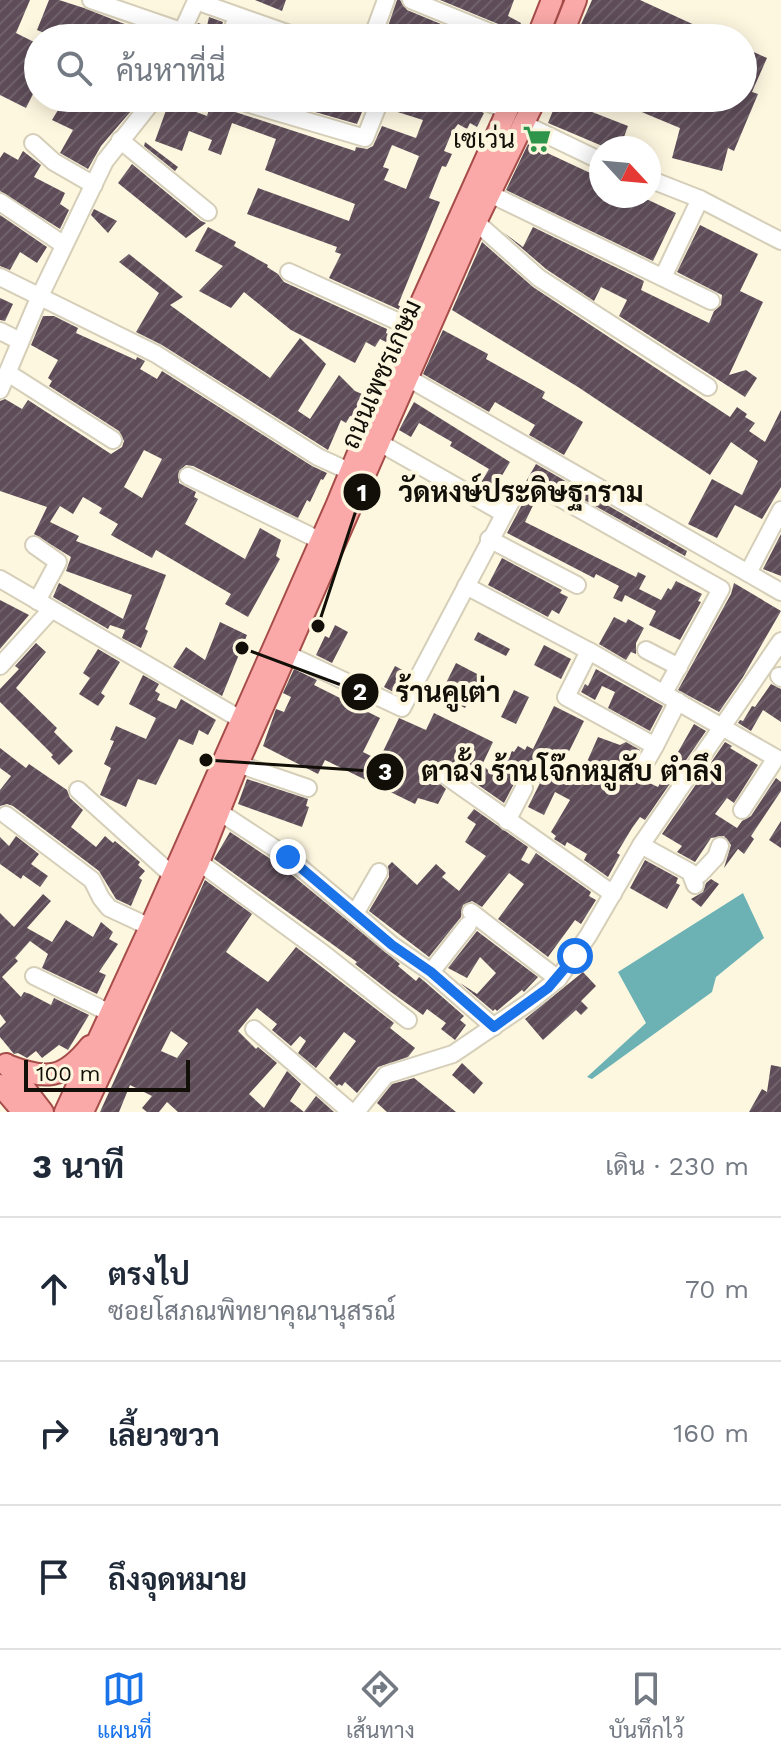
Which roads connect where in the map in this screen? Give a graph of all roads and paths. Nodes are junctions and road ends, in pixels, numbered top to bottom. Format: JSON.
{"nodes":[{"id":1,"x":91,"y":0,"type":"edge"},
{"id":2,"x":386,"y":0,"type":"edge"},
{"id":3,"x":411,"y":0,"type":"edge"},
{"id":4,"x":552,"y":0,"type":"edge"},
{"id":5,"x":576,"y":0,"type":"edge"},
{"id":6,"x":201,"y":1,"type":"edge"},
{"id":7,"x":237,"y":17,"type":"junction"},
{"id":8,"x":152,"y":24,"type":"edge"},
{"id":9,"x":185,"y":24,"type":"edge"},
{"id":10,"x":234,"y":24,"type":"edge"},
{"id":11,"x":258,"y":24,"type":"edge"},
{"id":12,"x":377,"y":24,"type":"edge"},
{"id":13,"x":470,"y":24,"type":"edge"},
{"id":14,"x":543,"y":24,"type":"edge"},
{"id":15,"x":567,"y":24,"type":"edge"},
{"id":16,"x":143,"y":112,"type":"edge"},
{"id":17,"x":277,"y":112,"type":"edge"},
{"id":18,"x":375,"y":112,"type":"edge"},
{"id":19,"x":515,"y":112,"type":"edge"},
{"id":20,"x":515,"y":112,"type":"edge"},
{"id":21,"x":517,"y":112,"type":"edge"},
{"id":22,"x":120,"y":140,"type":"junction"},
{"id":23,"x":33,"y":143,"type":"dead end"},
{"id":24,"x":589,"y":154,"type":"edge"},
{"id":25,"x":661,"y":184,"type":"edge"},
{"id":26,"x":94,"y":185,"type":"junction"},
{"id":27,"x":490,"y":194,"type":"junction"},
{"id":28,"x":700,"y":199,"type":"junction"},
{"id":29,"x":0,"y":202,"type":"edge"},
{"id":30,"x":208,"y":212,"type":"dead end"},
{"id":31,"x":476,"y":222,"type":"junction"},
{"id":32,"x":781,"y":241,"type":"edge"},
{"id":33,"x":64,"y":245,"type":"junction"},
{"id":34,"x":289,"y":272,"type":"dead end"},
{"id":35,"x":0,"y":277,"type":"edge"},
{"id":36,"x":663,"y":277,"type":"junction"},
{"id":37,"x":39,"y":298,"type":"junction"},
{"id":38,"x":711,"y":301,"type":"dead end"},
{"id":39,"x":410,"y":327,"type":"junction"},
{"id":40,"x":0,"y":331,"type":"edge"},
{"id":41,"x":20,"y":341,"type":"junction"},
{"id":42,"x":8,"y":373,"type":"junction"},
{"id":43,"x":408,"y":378,"type":"junction"},
{"id":44,"x":708,"y":387,"type":"dead end"},
{"id":45,"x":0,"y":390,"type":"edge"},
{"id":46,"x":113,"y":440,"type":"dead end"},
{"id":47,"x":380,"y":443,"type":"junction"},
{"id":48,"x":349,"y":471,"type":"junction"},
{"id":49,"x":188,"y":476,"type":"dead end"},
{"id":50,"x":516,"y":492,"type":"dead end"},
{"id":51,"x":551,"y":493,"type":"dead end"},
{"id":52,"x":342,"y":510,"type":"junction"},
{"id":53,"x":781,"y":510,"type":"edge"},
{"id":54,"x":503,"y":513,"type":"junction"},
{"id":55,"x":489,"y":539,"type":"junction"},
{"id":56,"x":319,"y":540,"type":"junction"},
{"id":57,"x":34,"y":545,"type":"dead end"},
{"id":58,"x":741,"y":569,"type":"junction"},
{"id":59,"x":0,"y":579,"type":"edge"},
{"id":60,"x":577,"y":585,"type":"dead end"},
{"id":61,"x":466,"y":586,"type":"junction"},
{"id":62,"x":721,"y":589,"type":"junction"},
{"id":63,"x":781,"y":592,"type":"edge"},
{"id":64,"x":44,"y":605,"type":"junction"},
{"id":65,"x":781,"y":641,"type":"edge"},
{"id":66,"x":646,"y":650,"type":"dead end"},
{"id":67,"x":589,"y":651,"type":"junction"},
{"id":68,"x":287,"y":654,"type":"junction"},
{"id":69,"x":0,"y":666,"type":"edge"},
{"id":70,"x":679,"y":667,"type":"junction"},
{"id":71,"x":671,"y":697,"type":"junction"},
{"id":72,"x":240,"y":719,"type":"junction"},
{"id":73,"x":723,"y":727,"type":"junction"},
{"id":74,"x":231,"y":761,"type":"junction"},
{"id":75,"x":442,"y":773,"type":"dead end"},
{"id":76,"x":308,"y":788,"type":"dead end"},
{"id":77,"x":524,"y":788,"type":"dead end"},
{"id":78,"x":78,"y":790,"type":"dead end"},
{"id":79,"x":742,"y":810,"type":"dead end"},
{"id":80,"x":218,"y":811,"type":"junction"},
{"id":81,"x":6,"y":815,"type":"dead end"},
{"id":82,"x":507,"y":821,"type":"junction"},
{"id":83,"x":641,"y":845,"type":"junction"},
{"id":84,"x":720,"y":846,"type":"dead end"},
{"id":85,"x":199,"y":862,"type":"junction"},
{"id":86,"x":379,"y":872,"type":"dead end"},
{"id":87,"x":173,"y":876,"type":"junction"},
{"id":88,"x":613,"y":894,"type":"junction"},
{"id":89,"x":356,"y":912,"type":"junction"},
{"id":90,"x":150,"y":927,"type":"junction"},
{"id":91,"x":431,"y":972,"type":"junction"},
{"id":92,"x":34,"y":976,"type":"dead end"},
{"id":93,"x":558,"y":979,"type":"junction"},
{"id":94,"x":108,"y":1020,"type":"junction"},
{"id":95,"x":408,"y":1020,"type":"dead end"},
{"id":96,"x":494,"y":1027,"type":"junction"},
{"id":97,"x":254,"y":1029,"type":"dead end"},
{"id":98,"x":4,"y":1061,"type":"edge"},
{"id":99,"x":96,"y":1084,"type":"junction"},
{"id":100,"x":0,"y":1085,"type":"edge"},
{"id":101,"x":23,"y":1112,"type":"edge"},
{"id":102,"x":43,"y":1112,"type":"edge"},
{"id":103,"x":65,"y":1112,"type":"edge"},
{"id":104,"x":83,"y":1112,"type":"edge"},
{"id":105,"x":91,"y":1112,"type":"edge"},
{"id":106,"x":354,"y":1112,"type":"edge"}],
"edges":[{"from":1,"to":8,"type":"street"},
{"from":2,"to":12,"type":"street"},
{"from":3,"to":13,"type":"street"},
{"from":4,"to":14,"type":"main road"},
{"from":5,"to":15,"type":"main road"},
{"from":6,"to":7,"type":"street"},
{"from":6,"to":9,"type":"street"},
{"from":7,"to":10,"type":"street"},
{"from":7,"to":11,"type":"street"},
{"from":16,"to":22,"type":"street"},
{"from":17,"to":18,"type":"street"},
{"from":19,"to":27,"type":"main road","name":"ถนนเพชรเกษม"},
{"from":20,"to":39,"type":"main road","name":"ถนนเพชรเกษม"},
{"from":21,"to":24,"type":"street"},
{"from":22,"to":26,"type":"street"},
{"from":22,"to":30,"type":"street"},
{"from":23,"to":26,"type":"street"},
{"from":25,"to":28,"type":"street"},
{"from":26,"to":33,"type":"street"},
{"from":27,"to":31,"type":"main road","name":"ถนนเพชรเกษม"},
{"from":27,"to":36,"type":"street"},
{"from":28,"to":32,"type":"street"},
{"from":28,"to":36,"type":"street"},
{"from":29,"to":33,"type":"street"},
{"from":31,"to":43,"type":"main road","name":"ถนนเพชรเกษม"},
{"from":31,"to":44,"type":"street"},
{"from":33,"to":37,"type":"street"},
{"from":34,"to":39,"type":"street"},
{"from":35,"to":37,"type":"street"},
{"from":36,"to":38,"type":"street"},
{"from":37,"to":41,"type":"street"},
{"from":37,"to":48,"type":"street"},
{"from":39,"to":48,"type":"main road","name":"ถนนเพชรเกษม"},
{"from":40,"to":41,"type":"street"},
{"from":41,"to":42,"type":"street"},
{"from":42,"to":45,"type":"street"},
{"from":42,"to":46,"type":"street"},
{"from":43,"to":47,"type":"main road","name":"ถนนเพชรเกษม"},
{"from":43,"to":58,"type":"street"},
{"from":47,"to":52,"type":"main road","name":"ถนนเพชรเกษม"},
{"from":47,"to":54,"type":"street"},
{"from":48,"to":52,"type":"main road","name":"ถนนเพชรเกษม"},
{"from":49,"to":56,"type":"street"},
{"from":50,"to":54,"type":"street"},
{"from":51,"to":62,"type":"street"},
{"from":52,"to":56,"type":"main road","name":"ถนนเพชรเกษม"},
{"from":52,"to":68,"type":"main road","name":"ถนนเพชรเกษม"},
{"from":53,"to":58,"type":"street"},
{"from":54,"to":55,"type":"street"},
{"from":55,"to":60,"type":"street"},
{"from":55,"to":61,"type":"street"},
{"from":56,"to":72,"type":"main road","name":"ถนนเพชรเกษม"},
{"from":57,"to":64,"type":"street"},
{"from":58,"to":62,"type":"street"},
{"from":58,"to":63,"type":"street"},
{"from":59,"to":64,"type":"street"},
{"from":61,"to":67,"type":"street"},
{"from":61,"to":68,"type":"street"},
{"from":62,"to":70,"type":"street"},
{"from":64,"to":69,"type":"street"},
{"from":64,"to":72,"type":"street"},
{"from":65,"to":73,"type":"street"},
{"from":66,"to":70,"type":"street"},
{"from":67,"to":71,"type":"street"},
{"from":67,"to":71,"type":"street"},
{"from":68,"to":74,"type":"main road","name":"ถนนเพชรเกษม"},
{"from":70,"to":71,"type":"street"},
{"from":71,"to":73,"type":"street"},
{"from":72,"to":74,"type":"main road","name":"ถนนเพชรเกษม"},
{"from":73,"to":79,"type":"street"},
{"from":73,"to":83,"type":"street"},
{"from":74,"to":76,"type":"street"},
{"from":74,"to":80,"type":"main road","name":"ถนนเพชรเกษม"},
{"from":74,"to":87,"type":"main road","name":"ถนนเพชรเกษม"},
{"from":75,"to":82,"type":"street"},
{"from":77,"to":82,"type":"street"},
{"from":78,"to":87,"type":"street"},
{"from":80,"to":85,"type":"main road","name":"ถนนเพชรเกษม"},
{"from":80,"to":89,"type":"street"},
{"from":81,"to":90,"type":"street"},
{"from":82,"to":88,"type":"street"},
{"from":83,"to":84,"type":"street"},
{"from":83,"to":88,"type":"street"},
{"from":85,"to":95,"type":"street"},
{"from":85,"to":99,"type":"main road","name":"ถนนเพชรเกษม"},
{"from":86,"to":89,"type":"street"},
{"from":87,"to":90,"type":"main road","name":"ถนนเพชรเกษม"},
{"from":88,"to":93,"type":"street"},
{"from":89,"to":91,"type":"street"},
{"from":90,"to":94,"type":"main road","name":"ถนนเพชรเกษม"},
{"from":91,"to":93,"type":"street"},
{"from":91,"to":96,"type":"street"},
{"from":92,"to":94,"type":"street"},
{"from":93,"to":96,"type":"street"},
{"from":94,"to":98,"type":"main road"},
{"from":94,"to":103,"type":"main road","name":"ถนนเพชรเกษม"},
{"from":96,"to":106,"type":"street"},
{"from":97,"to":106,"type":"street"},
{"from":98,"to":102,"type":"main road"},
{"from":99,"to":104,"type":"main road","name":"ถนนเพชรเกษม"},
{"from":99,"to":105,"type":"main road"},
{"from":100,"to":101,"type":"main road"}]}
